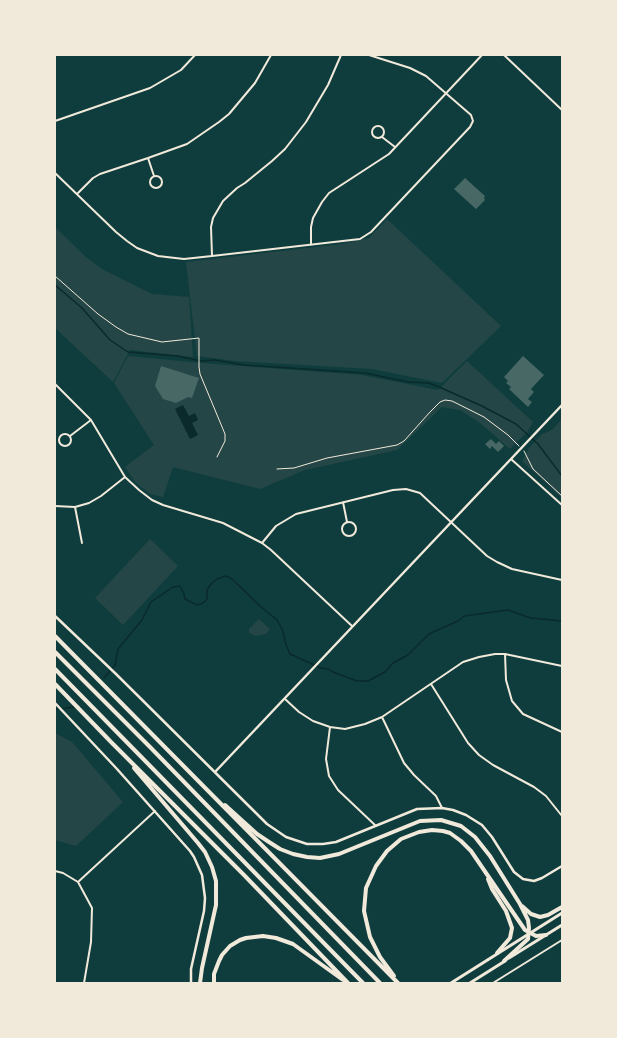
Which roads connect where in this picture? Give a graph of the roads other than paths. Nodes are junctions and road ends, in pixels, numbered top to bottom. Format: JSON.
{"nodes":[{"id":1,"x":196,"y":55,"type":"edge"},
{"id":2,"x":270,"y":55,"type":"edge"},
{"id":3,"x":341,"y":55,"type":"edge"},
{"id":4,"x":369,"y":55,"type":"edge"},
{"id":5,"x":482,"y":55,"type":"edge"},
{"id":6,"x":504,"y":55,"type":"edge"},
{"id":7,"x":446,"y":93,"type":"junction"},
{"id":8,"x":562,"y":110,"type":"edge"},
{"id":9,"x":55,"y":121,"type":"edge"},
{"id":10,"x":382,"y":136,"type":"junction"},
{"id":11,"x":395,"y":147,"type":"junction"},
{"id":12,"x":148,"y":158,"type":"junction"},
{"id":13,"x":55,"y":173,"type":"edge"},
{"id":14,"x":154,"y":176,"type":"junction"},
{"id":15,"x":77,"y":194,"type":"junction"},
{"id":16,"x":311,"y":244,"type":"junction"},
{"id":17,"x":212,"y":256,"type":"junction"},
{"id":18,"x":55,"y":384,"type":"edge"},
{"id":19,"x":562,"y":405,"type":"edge"},
{"id":20,"x":91,"y":420,"type":"junction"},
{"id":21,"x":70,"y":436,"type":"junction"},
{"id":22,"x":511,"y":459,"type":"junction"},
{"id":23,"x":125,"y":477,"type":"junction"},
{"id":24,"x":343,"y":502,"type":"junction"},
{"id":25,"x":562,"y":505,"type":"edge"},
{"id":26,"x":55,"y":506,"type":"edge"},
{"id":27,"x":75,"y":507,"type":"junction"},
{"id":28,"x":347,"y":522,"type":"junction"},
{"id":29,"x":451,"y":522,"type":"junction"},
{"id":30,"x":82,"y":543,"type":"dead end"},
{"id":31,"x":262,"y":543,"type":"junction"},
{"id":32,"x":562,"y":580,"type":"edge"},
{"id":33,"x":55,"y":616,"type":"edge"},
{"id":34,"x":353,"y":626,"type":"junction"},
{"id":35,"x":55,"y":636,"type":"edge"},
{"id":36,"x":55,"y":652,"type":"edge"},
{"id":37,"x":505,"y":654,"type":"junction"},
{"id":38,"x":562,"y":666,"type":"edge"},
{"id":39,"x":55,"y":669,"type":"edge"},
{"id":40,"x":55,"y":684,"type":"edge"},
{"id":41,"x":431,"y":684,"type":"junction"},
{"id":42,"x":285,"y":698,"type":"junction"},
{"id":43,"x":55,"y":703,"type":"edge"},
{"id":44,"x":382,"y":718,"type":"junction"},
{"id":45,"x":330,"y":727,"type":"junction"},
{"id":46,"x":562,"y":732,"type":"edge"},
{"id":47,"x":111,"y":742,"type":"junction"},
{"id":48,"x":215,"y":772,"type":"junction"},
{"id":49,"x":206,"y":790,"type":"junction"},
{"id":50,"x":442,"y":808,"type":"junction"},
{"id":51,"x":155,"y":811,"type":"junction"},
{"id":52,"x":562,"y":816,"type":"edge"},
{"id":53,"x":376,"y":826,"type":"junction"},
{"id":54,"x":562,"y":866,"type":"edge"},
{"id":55,"x":55,"y":871,"type":"edge"},
{"id":56,"x":484,"y":871,"type":"junction"},
{"id":57,"x":78,"y":882,"type":"junction"},
{"id":58,"x":520,"y":904,"type":"junction"},
{"id":59,"x":562,"y":907,"type":"edge"},
{"id":60,"x":562,"y":913,"type":"edge"},
{"id":61,"x":562,"y":925,"type":"edge"},
{"id":62,"x":529,"y":933,"type":"junction"},
{"id":63,"x":546,"y":935,"type":"junction"},
{"id":64,"x":562,"y":940,"type":"edge"},
{"id":65,"x":497,"y":953,"type":"junction"},
{"id":66,"x":504,"y":961,"type":"junction"},
{"id":67,"x":84,"y":983,"type":"edge"},
{"id":68,"x":191,"y":983,"type":"edge"},
{"id":69,"x":200,"y":983,"type":"edge"},
{"id":70,"x":214,"y":983,"type":"edge"},
{"id":71,"x":347,"y":983,"type":"edge"},
{"id":72,"x":363,"y":983,"type":"edge"},
{"id":73,"x":380,"y":983,"type":"edge"},
{"id":74,"x":399,"y":983,"type":"edge"},
{"id":75,"x":451,"y":983,"type":"edge"},
{"id":76,"x":470,"y":983,"type":"edge"},
{"id":77,"x":494,"y":983,"type":"edge"}],
"edges":[{"from":1,"to":9,"type":"street"},
{"from":2,"to":12,"type":"street"},
{"from":3,"to":17,"type":"street"},
{"from":4,"to":7,"type":"street"},
{"from":5,"to":7,"type":"street"},
{"from":6,"to":8,"type":"street"},
{"from":7,"to":11,"type":"street"},
{"from":7,"to":16,"type":"street"},
{"from":10,"to":10,"type":"street"},
{"from":10,"to":11,"type":"street"},
{"from":11,"to":16,"type":"street"},
{"from":12,"to":14,"type":"street"},
{"from":12,"to":15,"type":"street"},
{"from":13,"to":15,"type":"street"},
{"from":14,"to":14,"type":"street"},
{"from":15,"to":17,"type":"street"},
{"from":16,"to":17,"type":"street"},
{"from":18,"to":20,"type":"street"},
{"from":19,"to":22,"type":"street"},
{"from":20,"to":21,"type":"street"},
{"from":20,"to":23,"type":"street"},
{"from":21,"to":21,"type":"street"},
{"from":22,"to":25,"type":"street"},
{"from":22,"to":29,"type":"street"},
{"from":23,"to":27,"type":"street"},
{"from":23,"to":31,"type":"street"},
{"from":24,"to":28,"type":"street"},
{"from":24,"to":29,"type":"street"},
{"from":24,"to":31,"type":"street"},
{"from":26,"to":27,"type":"street"},
{"from":27,"to":30,"type":"street"},
{"from":28,"to":28,"type":"street"},
{"from":29,"to":32,"type":"street"},
{"from":29,"to":34,"type":"street"},
{"from":31,"to":34,"type":"street"},
{"from":33,"to":48,"type":"street"},
{"from":34,"to":42,"type":"street"},
{"from":35,"to":49,"type":"highway"},
{"from":36,"to":73,"type":"highway"},
{"from":37,"to":38,"type":"street"},
{"from":37,"to":41,"type":"street"},
{"from":37,"to":46,"type":"street"},
{"from":39,"to":72,"type":"highway"},
{"from":40,"to":47,"type":"highway"},
{"from":41,"to":44,"type":"street"},
{"from":41,"to":52,"type":"street"},
{"from":42,"to":45,"type":"street"},
{"from":42,"to":48,"type":"street"},
{"from":43,"to":51,"type":"street"},
{"from":44,"to":45,"type":"street"},
{"from":44,"to":50,"type":"street"},
{"from":45,"to":53,"type":"street"},
{"from":47,"to":69,"type":"highway"},
{"from":47,"to":71,"type":"highway"},
{"from":48,"to":53,"type":"street"},
{"from":49,"to":58,"type":"highway"},
{"from":49,"to":74,"type":"highway"},
{"from":50,"to":53,"type":"street"},
{"from":50,"to":54,"type":"street"},
{"from":51,"to":57,"type":"street"},
{"from":51,"to":68,"type":"street"},
{"from":55,"to":57,"type":"street"},
{"from":56,"to":62,"type":"highway"},
{"from":56,"to":65,"type":"highway"},
{"from":56,"to":74,"type":"highway"},
{"from":57,"to":67,"type":"street"},
{"from":58,"to":59,"type":"highway"},
{"from":58,"to":62,"type":"highway"},
{"from":60,"to":62,"type":"main road"},
{"from":61,"to":63,"type":"main road"},
{"from":62,"to":63,"type":"highway"},
{"from":62,"to":65,"type":"main road"},
{"from":62,"to":66,"type":"highway"},
{"from":63,"to":66,"type":"main road"},
{"from":64,"to":77,"type":"street"},
{"from":65,"to":75,"type":"main road"},
{"from":66,"to":76,"type":"main road"},
{"from":70,"to":71,"type":"highway"}]}
